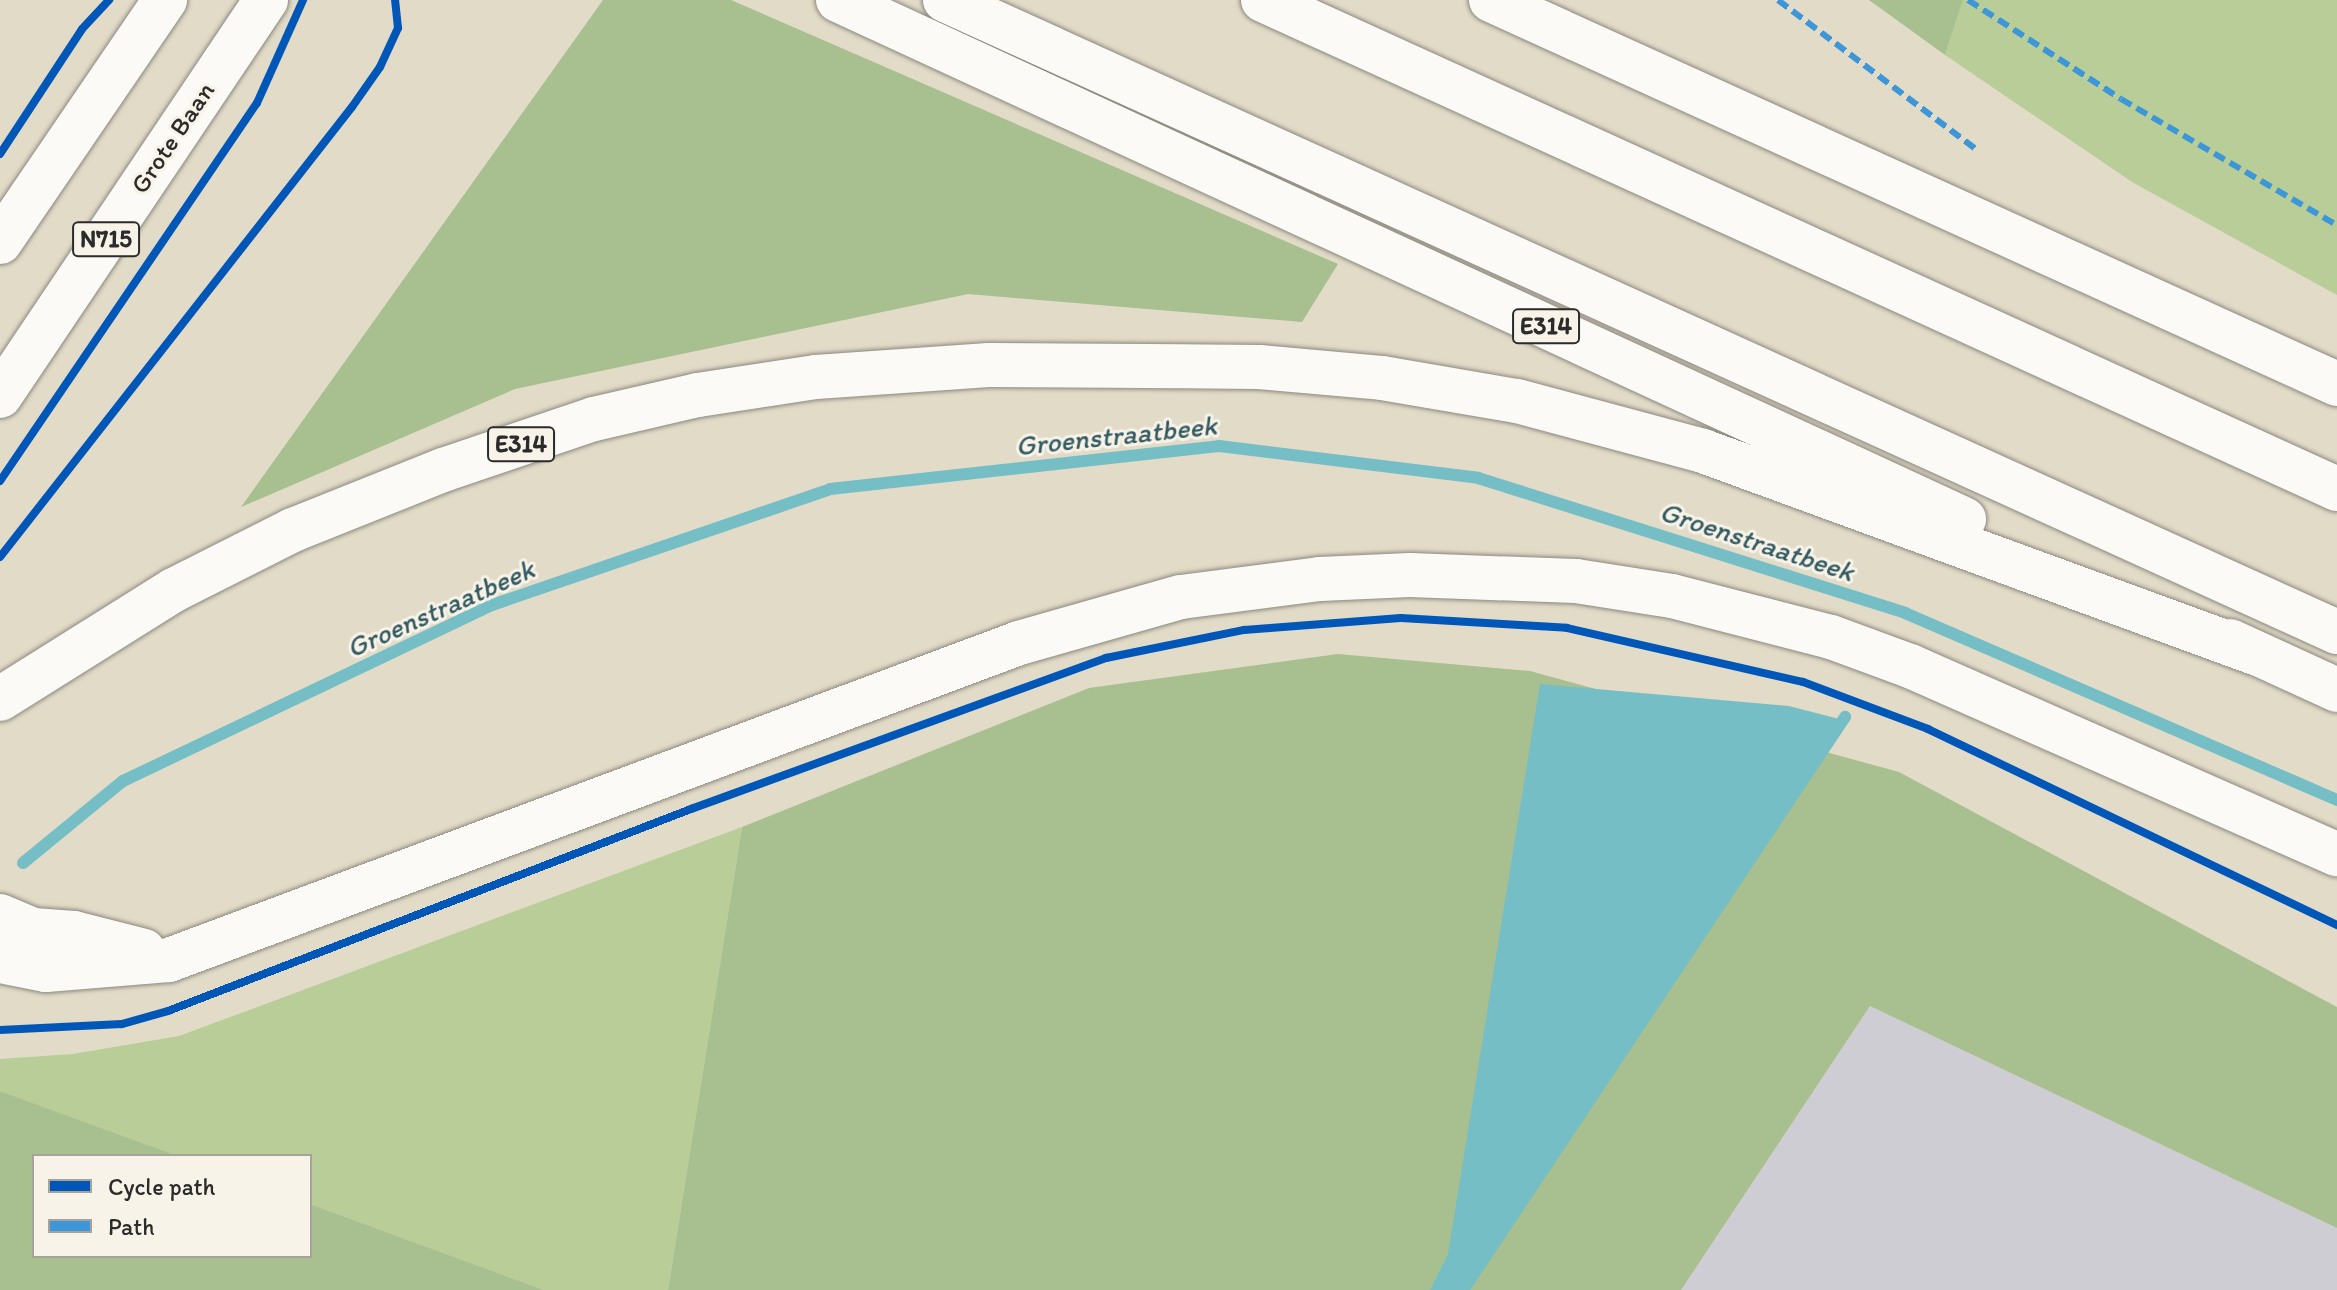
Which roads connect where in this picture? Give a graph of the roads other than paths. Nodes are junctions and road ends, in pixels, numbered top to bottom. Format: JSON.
{"nodes":[{"id":1,"x":165,"y":0,"type":"edge"},
{"id":2,"x":266,"y":0,"type":"edge"},
{"id":3,"x":838,"y":0,"type":"edge"},
{"id":4,"x":945,"y":0,"type":"edge"},
{"id":5,"x":1263,"y":0,"type":"edge"},
{"id":6,"x":1491,"y":0,"type":"edge"},
{"id":7,"x":0,"y":242,"type":"edge"},
{"id":8,"x":2337,"y":384,"type":"edge"},
{"id":9,"x":0,"y":396,"type":"edge"},
{"id":10,"x":2337,"y":489,"type":"edge"},
{"id":11,"x":2337,"y":632,"type":"edge"},
{"id":12,"x":2255,"y":653,"type":"junction"},
{"id":13,"x":2337,"y":690,"type":"edge"},
{"id":14,"x":0,"y":699,"type":"edge"},
{"id":15,"x":2337,"y":854,"type":"edge"},
{"id":16,"x":0,"y":916,"type":"edge"},
{"id":17,"x":169,"y":960,"type":"junction"},
{"id":18,"x":0,"y":961,"type":"edge"}],
"edges":[{"from":1,"to":7,"type":"main road"},
{"from":2,"to":9,"type":"main road","name":"Grote Baan","number":"N715"},
{"from":3,"to":12,"type":"main road","number":"E314"},
{"from":4,"to":11,"type":"main road","number":"E314"},
{"from":5,"to":10,"type":"main road"},
{"from":6,"to":8,"type":"main road"},
{"from":12,"to":13,"type":"main road","number":"E314"},
{"from":12,"to":14,"type":"main road","number":"E314"},
{"from":15,"to":17,"type":"main road"},
{"from":16,"to":17,"type":"main road"},
{"from":17,"to":18,"type":"main road"}]}
